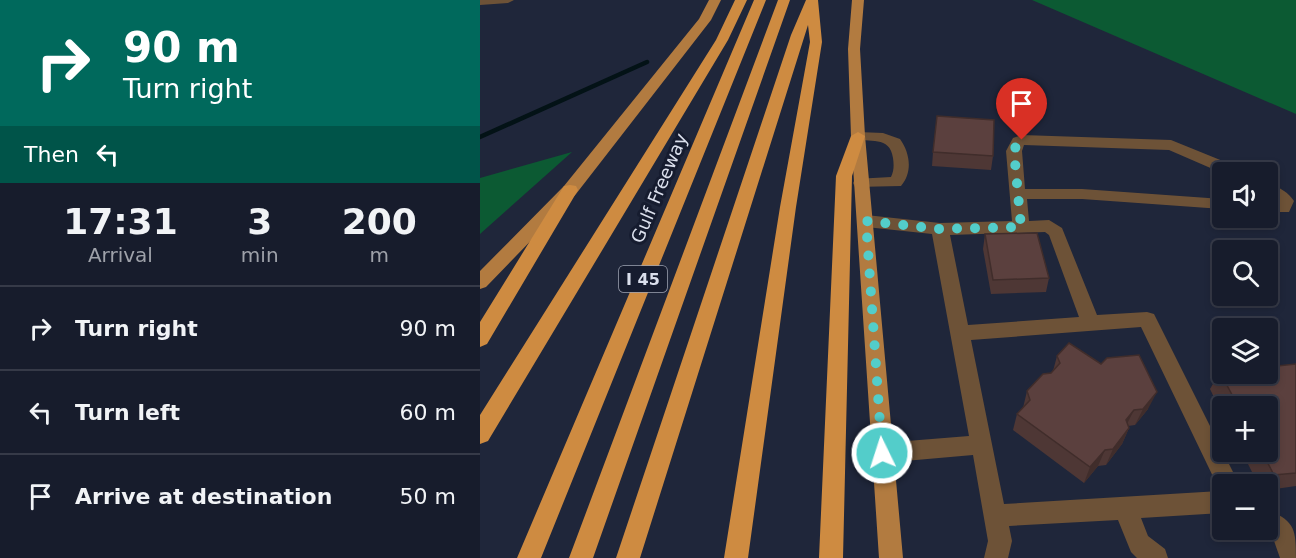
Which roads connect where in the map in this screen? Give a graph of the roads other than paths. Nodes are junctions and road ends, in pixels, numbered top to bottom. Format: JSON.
{"nodes":[{"id":1,"x":508,"y":0,"type":"edge"},
{"id":2,"x":715,"y":0,"type":"edge"},
{"id":3,"x":741,"y":0,"type":"edge"},
{"id":4,"x":760,"y":0,"type":"edge"},
{"id":5,"x":784,"y":0,"type":"edge"},
{"id":6,"x":858,"y":0,"type":"edge"},
{"id":7,"x":480,"y":1,"type":"edge"},
{"id":8,"x":811,"y":1,"type":"edge"},
{"id":9,"x":858,"y":136,"type":"junction"},
{"id":10,"x":1212,"y":163,"type":"edge"},
{"id":11,"x":861,"y":183,"type":"junction"},
{"id":12,"x":570,"y":190,"type":"junction"},
{"id":13,"x":1018,"y":194,"type":"junction"},
{"id":14,"x":1278,"y":194,"type":"edge"},
{"id":15,"x":1212,"y":203,"type":"edge"},
{"id":16,"x":1278,"y":208,"type":"edge"},
{"id":17,"x":866,"y":221,"type":"junction"},
{"id":18,"x":1021,"y":227,"type":"junction"},
{"id":19,"x":940,"y":229,"type":"junction"},
{"id":20,"x":480,"y":282,"type":"edge"},
{"id":21,"x":1091,"y":323,"type":"junction"},
{"id":22,"x":960,"y":333,"type":"junction"},
{"id":23,"x":480,"y":339,"type":"edge"},
{"id":24,"x":480,"y":434,"type":"edge"},
{"id":25,"x":981,"y":445,"type":"junction"},
{"id":26,"x":882,"y":453,"type":"junction"},
{"id":27,"x":1223,"y":474,"type":"edge"},
{"id":28,"x":1212,"y":503,"type":"edge"},
{"id":29,"x":1126,"y":508,"type":"junction"},
{"id":30,"x":995,"y":516,"type":"junction"},
{"id":31,"x":1278,"y":527,"type":"edge"},
{"id":32,"x":529,"y":558,"type":"edge"},
{"id":33,"x":581,"y":558,"type":"edge"},
{"id":34,"x":628,"y":558,"type":"edge"},
{"id":35,"x":736,"y":558,"type":"edge"},
{"id":36,"x":831,"y":558,"type":"edge"},
{"id":37,"x":891,"y":558,"type":"edge"},
{"id":38,"x":996,"y":558,"type":"edge"},
{"id":39,"x":1156,"y":558,"type":"edge"},
{"id":40,"x":1292,"y":558,"type":"edge"}],
"edges":[{"from":1,"to":7,"type":"street"},
{"from":2,"to":12,"type":"main road"},
{"from":3,"to":24,"type":"highway"},
{"from":4,"to":32,"type":"highway","name":"Gulf Freeway","number":"I 45"},
{"from":5,"to":33,"type":"highway"},
{"from":6,"to":9,"type":"main road"},
{"from":8,"to":34,"type":"highway"},
{"from":8,"to":35,"type":"highway"},
{"from":9,"to":11,"type":"main road"},
{"from":9,"to":11,"type":"street"},
{"from":9,"to":36,"type":"highway"},
{"from":10,"to":13,"type":"street"},
{"from":11,"to":17,"type":"main road"},
{"from":12,"to":20,"type":"main road"},
{"from":12,"to":23,"type":"highway"},
{"from":13,"to":15,"type":"street"},
{"from":13,"to":18,"type":"street"},
{"from":14,"to":16,"type":"street"},
{"from":17,"to":19,"type":"street"},
{"from":17,"to":26,"type":"main road"},
{"from":18,"to":19,"type":"street"},
{"from":18,"to":21,"type":"street"},
{"from":19,"to":22,"type":"street"},
{"from":21,"to":22,"type":"street"},
{"from":21,"to":27,"type":"street"},
{"from":22,"to":25,"type":"street"},
{"from":25,"to":26,"type":"street"},
{"from":25,"to":30,"type":"street"},
{"from":26,"to":37,"type":"main road"},
{"from":28,"to":29,"type":"street"},
{"from":29,"to":30,"type":"street"},
{"from":29,"to":39,"type":"street"},
{"from":30,"to":38,"type":"street"},
{"from":31,"to":40,"type":"street"}]}
